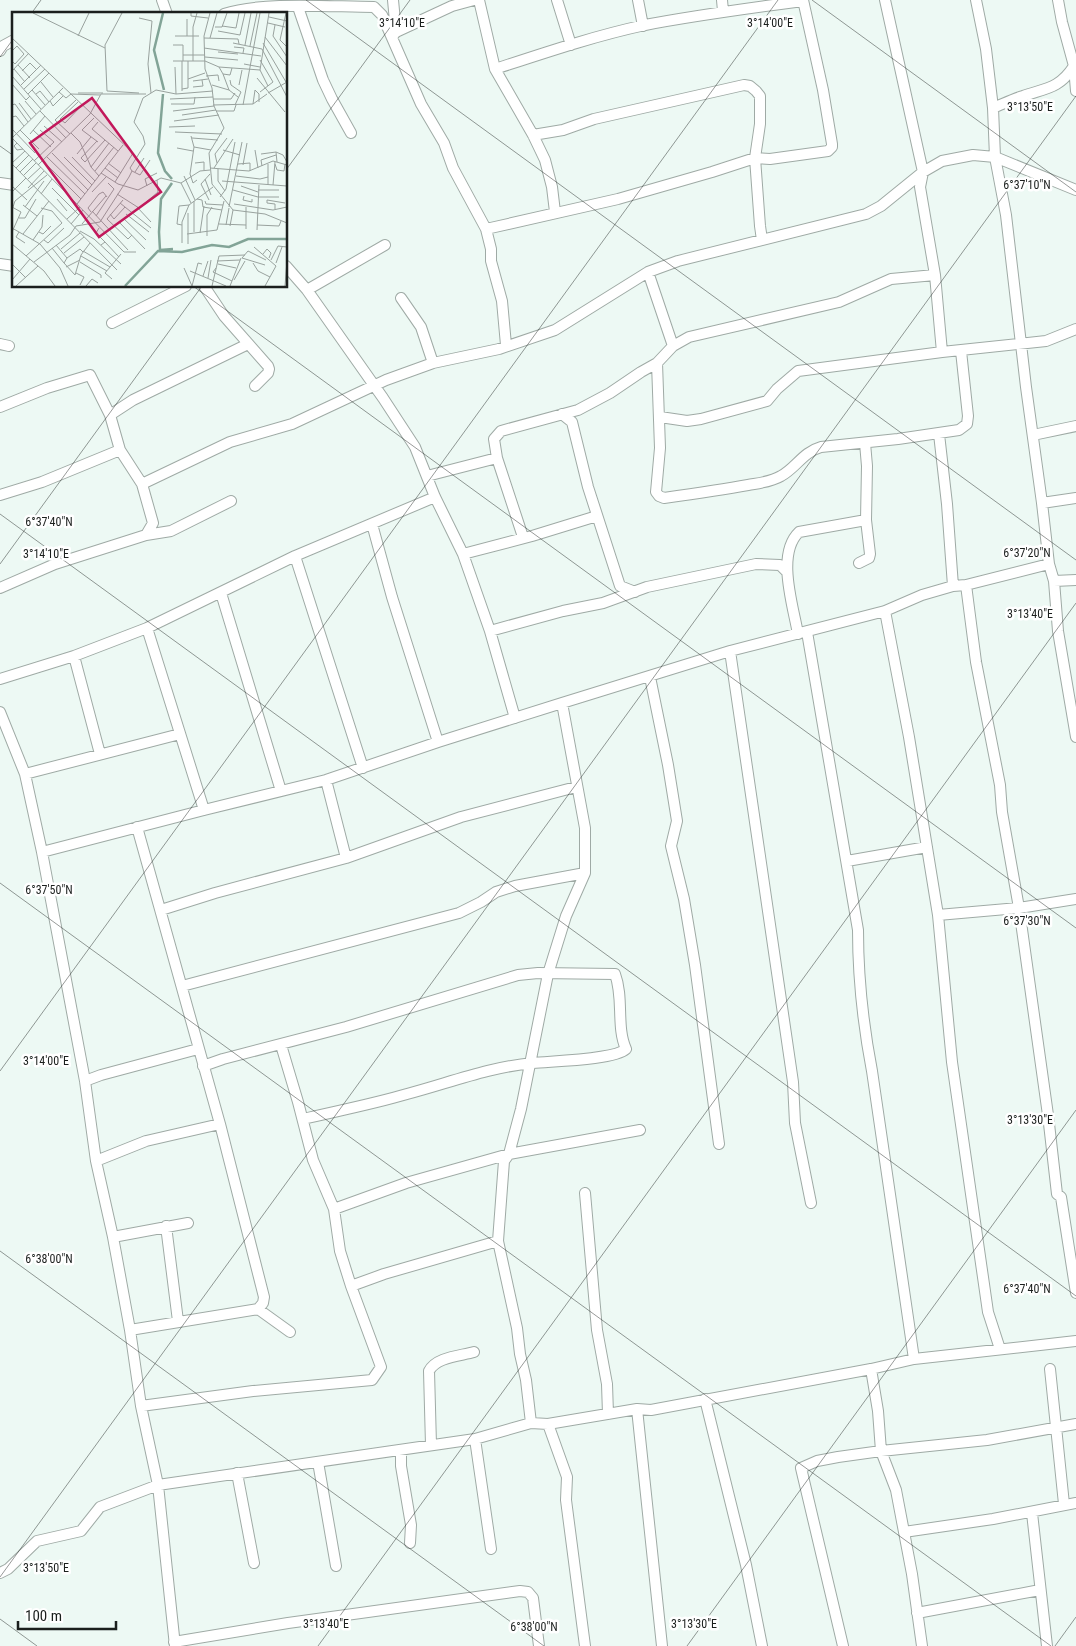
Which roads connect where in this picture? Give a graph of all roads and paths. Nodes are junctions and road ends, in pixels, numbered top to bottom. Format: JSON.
{"nodes":[{"id":1,"x":162,"y":0,"type":"edge"},
{"id":2,"x":393,"y":0,"type":"edge"},
{"id":3,"x":474,"y":0,"type":"edge"},
{"id":4,"x":479,"y":0,"type":"edge"},
{"id":5,"x":557,"y":0,"type":"edge"},
{"id":6,"x":638,"y":0,"type":"edge"},
{"id":7,"x":722,"y":0,"type":"edge"},
{"id":8,"x":885,"y":0,"type":"edge"},
{"id":9,"x":976,"y":0,"type":"edge"},
{"id":10,"x":1058,"y":0,"type":"edge"},
{"id":11,"x":803,"y":1,"type":"edge"},
{"id":12,"x":318,"y":3,"type":"edge"},
{"id":13,"x":239,"y":4,"type":"edge"},
{"id":14,"x":298,"y":6,"type":"junction"},
{"id":15,"x":723,"y":11,"type":"junction"},
{"id":16,"x":166,"y":12,"type":"edge"},
{"id":17,"x":227,"y":12,"type":"edge"},
{"id":18,"x":644,"y":26,"type":"junction"},
{"id":19,"x":394,"y":35,"type":"junction"},
{"id":20,"x":12,"y":41,"type":"edge"},
{"id":21,"x":572,"y":45,"type":"junction"},
{"id":22,"x":0,"y":51,"type":"edge"},
{"id":23,"x":1074,"y":66,"type":"junction"},
{"id":24,"x":495,"y":69,"type":"junction"},
{"id":25,"x":1059,"y":83,"type":"junction"},
{"id":26,"x":1076,"y":91,"type":"edge"},
{"id":27,"x":1076,"y":96,"type":"edge"},
{"id":28,"x":993,"y":108,"type":"junction"},
{"id":29,"x":351,"y":133,"type":"dead end"},
{"id":30,"x":533,"y":135,"type":"junction"},
{"id":31,"x":995,"y":157,"type":"junction"},
{"id":32,"x":755,"y":158,"type":"junction"},
{"id":33,"x":923,"y":172,"type":"junction"},
{"id":34,"x":1076,"y":190,"type":"edge"},
{"id":35,"x":556,"y":212,"type":"junction"},
{"id":36,"x":486,"y":229,"type":"junction"},
{"id":37,"x":762,"y":240,"type":"junction"},
{"id":38,"x":385,"y":245,"type":"dead end"},
{"id":39,"x":288,"y":268,"type":"edge"},
{"id":40,"x":648,"y":272,"type":"junction"},
{"id":41,"x":936,"y":275,"type":"junction"},
{"id":42,"x":182,"y":288,"type":"edge"},
{"id":43,"x":205,"y":288,"type":"edge"},
{"id":44,"x":308,"y":290,"type":"junction"},
{"id":45,"x":402,"y":298,"type":"dead end"},
{"id":46,"x":112,"y":323,"type":"dead end"},
{"id":47,"x":1076,"y":330,"type":"edge"},
{"id":48,"x":1021,"y":343,"type":"junction"},
{"id":49,"x":248,"y":344,"type":"junction"},
{"id":50,"x":506,"y":345,"type":"junction"},
{"id":51,"x":673,"y":346,"type":"junction"},
{"id":52,"x":961,"y":351,"type":"junction"},
{"id":53,"x":942,"y":352,"type":"junction"},
{"id":54,"x":433,"y":363,"type":"junction"},
{"id":55,"x":657,"y":363,"type":"junction"},
{"id":56,"x":372,"y":383,"type":"junction"},
{"id":57,"x":255,"y":386,"type":"dead end"},
{"id":58,"x":0,"y":407,"type":"edge"},
{"id":59,"x":578,"y":410,"type":"junction"},
{"id":60,"x":562,"y":414,"type":"junction"},
{"id":61,"x":110,"y":415,"type":"junction"},
{"id":62,"x":660,"y":417,"type":"junction"},
{"id":63,"x":572,"y":422,"type":"junction"},
{"id":64,"x":1076,"y":426,"type":"edge"},
{"id":65,"x":939,"y":434,"type":"junction"},
{"id":66,"x":1033,"y":435,"type":"junction"},
{"id":67,"x":865,"y":443,"type":"junction"},
{"id":68,"x":120,"y":450,"type":"junction"},
{"id":69,"x":497,"y":458,"type":"junction"},
{"id":70,"x":427,"y":476,"type":"junction"},
{"id":71,"x":142,"y":484,"type":"junction"},
{"id":72,"x":0,"y":495,"type":"edge"},
{"id":73,"x":435,"y":497,"type":"junction"},
{"id":74,"x":1076,"y":498,"type":"edge"},
{"id":75,"x":231,"y":501,"type":"dead end"},
{"id":76,"x":1042,"y":503,"type":"junction"},
{"id":77,"x":597,"y":516,"type":"junction"},
{"id":78,"x":866,"y":520,"type":"junction"},
{"id":79,"x":372,"y":524,"type":"junction"},
{"id":80,"x":146,"y":535,"type":"junction"},
{"id":81,"x":523,"y":537,"type":"junction"},
{"id":82,"x":463,"y":554,"type":"junction"},
{"id":83,"x":295,"y":556,"type":"junction"},
{"id":84,"x":859,"y":562,"type":"dead end"},
{"id":85,"x":1049,"y":564,"type":"junction"},
{"id":86,"x":786,"y":571,"type":"junction"},
{"id":87,"x":1076,"y":580,"type":"edge"},
{"id":88,"x":1054,"y":581,"type":"junction"},
{"id":89,"x":966,"y":585,"type":"junction"},
{"id":90,"x":620,"y":586,"type":"junction"},
{"id":91,"x":953,"y":586,"type":"junction"},
{"id":92,"x":0,"y":588,"type":"edge"},
{"id":93,"x":635,"y":592,"type":"junction"},
{"id":94,"x":221,"y":593,"type":"junction"},
{"id":95,"x":617,"y":598,"type":"junction"},
{"id":96,"x":886,"y":611,"type":"junction"},
{"id":97,"x":147,"y":628,"type":"junction"},
{"id":98,"x":490,"y":631,"type":"junction"},
{"id":99,"x":802,"y":633,"type":"junction"},
{"id":100,"x":730,"y":652,"type":"junction"},
{"id":101,"x":74,"y":656,"type":"junction"},
{"id":102,"x":650,"y":677,"type":"junction"},
{"id":103,"x":0,"y":679,"type":"edge"},
{"id":104,"x":562,"y":702,"type":"junction"},
{"id":105,"x":0,"y":712,"type":"edge"},
{"id":106,"x":515,"y":718,"type":"junction"},
{"id":107,"x":180,"y":734,"type":"junction"},
{"id":108,"x":1076,"y":737,"type":"edge"},
{"id":109,"x":438,"y":742,"type":"junction"},
{"id":110,"x":100,"y":754,"type":"junction"},
{"id":111,"x":363,"y":768,"type":"junction"},
{"id":112,"x":26,"y":774,"type":"junction"},
{"id":113,"x":326,"y":780,"type":"junction"},
{"id":114,"x":576,"y":787,"type":"junction"},
{"id":115,"x":281,"y":791,"type":"junction"},
{"id":116,"x":204,"y":810,"type":"junction"},
{"id":117,"x":137,"y":827,"type":"junction"},
{"id":118,"x":927,"y":847,"type":"junction"},
{"id":119,"x":42,"y":852,"type":"junction"},
{"id":120,"x":346,"y":858,"type":"junction"},
{"id":121,"x":848,"y":861,"type":"junction"},
{"id":122,"x":585,"y":873,"type":"junction"},
{"id":123,"x":1076,"y":899,"type":"edge"},
{"id":124,"x":1019,"y":908,"type":"junction"},
{"id":125,"x":161,"y":910,"type":"junction"},
{"id":126,"x":938,"y":915,"type":"junction"},
{"id":127,"x":548,"y":974,"type":"junction"},
{"id":128,"x":182,"y":986,"type":"junction"},
{"id":129,"x":281,"y":1045,"type":"junction"},
{"id":130,"x":198,"y":1049,"type":"junction"},
{"id":131,"x":531,"y":1063,"type":"junction"},
{"id":132,"x":203,"y":1066,"type":"junction"},
{"id":133,"x":85,"y":1077,"type":"junction"},
{"id":134,"x":303,"y":1119,"type":"junction"},
{"id":135,"x":220,"y":1124,"type":"junction"},
{"id":136,"x":640,"y":1130,"type":"dead end"},
{"id":137,"x":719,"y":1144,"type":"dead end"},
{"id":138,"x":509,"y":1154,"type":"junction"},
{"id":139,"x":96,"y":1161,"type":"junction"},
{"id":140,"x":585,"y":1193,"type":"dead end"},
{"id":141,"x":811,"y":1203,"type":"dead end"},
{"id":142,"x":334,"y":1209,"type":"junction"},
{"id":143,"x":188,"y":1222,"type":"dead end"},
{"id":144,"x":166,"y":1226,"type":"junction"},
{"id":145,"x":113,"y":1238,"type":"junction"},
{"id":146,"x":498,"y":1241,"type":"junction"},
{"id":147,"x":351,"y":1286,"type":"junction"},
{"id":148,"x":1076,"y":1293,"type":"edge"},
{"id":149,"x":258,"y":1308,"type":"junction"},
{"id":150,"x":178,"y":1321,"type":"junction"},
{"id":151,"x":130,"y":1330,"type":"junction"},
{"id":152,"x":290,"y":1332,"type":"dead end"},
{"id":153,"x":1076,"y":1341,"type":"edge"},
{"id":154,"x":1000,"y":1349,"type":"junction"},
{"id":155,"x":474,"y":1352,"type":"dead end"},
{"id":156,"x":914,"y":1359,"type":"junction"},
{"id":157,"x":871,"y":1369,"type":"junction"},
{"id":158,"x":1050,"y":1369,"type":"dead end"},
{"id":159,"x":705,"y":1399,"type":"junction"},
{"id":160,"x":141,"y":1406,"type":"junction"},
{"id":161,"x":637,"y":1409,"type":"junction"},
{"id":162,"x":608,"y":1414,"type":"junction"},
{"id":163,"x":531,"y":1423,"type":"junction"},
{"id":164,"x":548,"y":1424,"type":"junction"},
{"id":165,"x":1076,"y":1424,"type":"edge"},
{"id":166,"x":1056,"y":1427,"type":"junction"},
{"id":167,"x":475,"y":1439,"type":"junction"},
{"id":168,"x":431,"y":1445,"type":"junction"},
{"id":169,"x":401,"y":1450,"type":"junction"},
{"id":170,"x":881,"y":1451,"type":"junction"},
{"id":171,"x":318,"y":1462,"type":"junction"},
{"id":172,"x":237,"y":1474,"type":"junction"},
{"id":173,"x":158,"y":1485,"type":"junction"},
{"id":174,"x":1076,"y":1503,"type":"edge"},
{"id":175,"x":1064,"y":1504,"type":"junction"},
{"id":176,"x":1032,"y":1513,"type":"junction"},
{"id":177,"x":904,"y":1532,"type":"junction"},
{"id":178,"x":410,"y":1543,"type":"dead end"},
{"id":179,"x":491,"y":1549,"type":"dead end"},
{"id":180,"x":254,"y":1563,"type":"dead end"},
{"id":181,"x":336,"y":1566,"type":"dead end"},
{"id":182,"x":0,"y":1572,"type":"edge"},
{"id":183,"x":1040,"y":1590,"type":"junction"},
{"id":184,"x":917,"y":1612,"type":"junction"},
{"id":185,"x":175,"y":1644,"type":"edge"},
{"id":186,"x":539,"y":1646,"type":"edge"},
{"id":187,"x":585,"y":1646,"type":"edge"},
{"id":188,"x":662,"y":1646,"type":"edge"},
{"id":189,"x":762,"y":1646,"type":"edge"},
{"id":190,"x":843,"y":1646,"type":"edge"},
{"id":191,"x":922,"y":1646,"type":"edge"},
{"id":192,"x":1046,"y":1646,"type":"edge"}],
"edges":[{"from":1,"to":16,"type":"street"},
{"from":2,"to":19,"type":"street"},
{"from":3,"to":19,"type":"street"},
{"from":4,"to":24,"type":"street"},
{"from":5,"to":21,"type":"street"},
{"from":6,"to":18,"type":"street"},
{"from":7,"to":15,"type":"street"},
{"from":8,"to":33,"type":"street"},
{"from":9,"to":28,"type":"street"},
{"from":10,"to":23,"type":"street"},
{"from":11,"to":15,"type":"street"},
{"from":11,"to":32,"type":"street"},
{"from":12,"to":14,"type":"street"},
{"from":12,"to":19,"type":"street"},
{"from":13,"to":14,"type":"street"},
{"from":13,"to":17,"type":"street"},
{"from":14,"to":29,"type":"street"},
{"from":15,"to":18,"type":"street"},
{"from":18,"to":21,"type":"street"},
{"from":19,"to":36,"type":"street"},
{"from":20,"to":22,"type":"street"},
{"from":21,"to":24,"type":"street"},
{"from":23,"to":25,"type":"street"},
{"from":23,"to":26,"type":"street"},
{"from":24,"to":30,"type":"street"},
{"from":25,"to":27,"type":"street"},
{"from":25,"to":28,"type":"street"},
{"from":28,"to":31,"type":"street"},
{"from":30,"to":32,"type":"street"},
{"from":30,"to":35,"type":"street"},
{"from":31,"to":33,"type":"street"},
{"from":31,"to":34,"type":"street"},
{"from":31,"to":48,"type":"street"},
{"from":32,"to":35,"type":"street"},
{"from":32,"to":37,"type":"street"},
{"from":33,"to":37,"type":"street"},
{"from":33,"to":41,"type":"street"},
{"from":35,"to":36,"type":"street"},
{"from":36,"to":50,"type":"street"},
{"from":37,"to":40,"type":"street"},
{"from":38,"to":44,"type":"street"},
{"from":39,"to":44,"type":"street"},
{"from":40,"to":50,"type":"street"},
{"from":40,"to":51,"type":"street"},
{"from":41,"to":51,"type":"street"},
{"from":41,"to":53,"type":"street"},
{"from":42,"to":46,"type":"street"},
{"from":43,"to":49,"type":"street"},
{"from":44,"to":56,"type":"street"},
{"from":45,"to":54,"type":"street"},
{"from":47,"to":48,"type":"street"},
{"from":48,"to":52,"type":"street"},
{"from":48,"to":66,"type":"street"},
{"from":49,"to":57,"type":"street"},
{"from":49,"to":61,"type":"street"},
{"from":50,"to":54,"type":"street"},
{"from":51,"to":55,"type":"street"},
{"from":52,"to":53,"type":"street"},
{"from":52,"to":65,"type":"street"},
{"from":53,"to":62,"type":"street"},
{"from":54,"to":56,"type":"street"},
{"from":55,"to":59,"type":"street"},
{"from":55,"to":62,"type":"street"},
{"from":56,"to":70,"type":"street"},
{"from":56,"to":71,"type":"street"},
{"from":58,"to":61,"type":"street"},
{"from":59,"to":60,"type":"street"},
{"from":59,"to":63,"type":"street"},
{"from":60,"to":63,"type":"street"},
{"from":60,"to":69,"type":"street"},
{"from":61,"to":68,"type":"street"},
{"from":62,"to":67,"type":"street"},
{"from":63,"to":77,"type":"street"},
{"from":64,"to":66,"type":"street"},
{"from":65,"to":67,"type":"street"},
{"from":65,"to":91,"type":"street"},
{"from":66,"to":76,"type":"street"},
{"from":67,"to":78,"type":"street"},
{"from":68,"to":71,"type":"street"},
{"from":68,"to":72,"type":"street"},
{"from":69,"to":70,"type":"street"},
{"from":69,"to":81,"type":"street"},
{"from":70,"to":73,"type":"street"},
{"from":71,"to":80,"type":"street"},
{"from":73,"to":79,"type":"street"},
{"from":73,"to":82,"type":"street"},
{"from":74,"to":76,"type":"street"},
{"from":75,"to":80,"type":"street"},
{"from":76,"to":85,"type":"street"},
{"from":77,"to":81,"type":"street"},
{"from":77,"to":90,"type":"street"},
{"from":78,"to":84,"type":"street"},
{"from":78,"to":86,"type":"street"},
{"from":79,"to":83,"type":"street"},
{"from":79,"to":109,"type":"street"},
{"from":80,"to":92,"type":"street"},
{"from":81,"to":82,"type":"street"},
{"from":82,"to":98,"type":"street"},
{"from":83,"to":94,"type":"street"},
{"from":83,"to":111,"type":"street"},
{"from":85,"to":88,"type":"street"},
{"from":85,"to":89,"type":"street"},
{"from":86,"to":93,"type":"street"},
{"from":86,"to":99,"type":"street"},
{"from":87,"to":88,"type":"street"},
{"from":88,"to":108,"type":"street"},
{"from":89,"to":91,"type":"street"},
{"from":89,"to":124,"type":"street"},
{"from":90,"to":93,"type":"street"},
{"from":90,"to":95,"type":"street"},
{"from":91,"to":96,"type":"street"},
{"from":93,"to":95,"type":"street"},
{"from":94,"to":97,"type":"street"},
{"from":94,"to":115,"type":"street"},
{"from":95,"to":98,"type":"street"},
{"from":96,"to":99,"type":"street"},
{"from":96,"to":118,"type":"street"},
{"from":97,"to":101,"type":"street"},
{"from":97,"to":107,"type":"street"},
{"from":98,"to":106,"type":"street"},
{"from":99,"to":100,"type":"street"},
{"from":99,"to":121,"type":"street"},
{"from":100,"to":102,"type":"street"},
{"from":100,"to":141,"type":"street"},
{"from":101,"to":103,"type":"street"},
{"from":101,"to":110,"type":"street"},
{"from":102,"to":104,"type":"street"},
{"from":102,"to":137,"type":"street"},
{"from":104,"to":106,"type":"street"},
{"from":104,"to":114,"type":"street"},
{"from":105,"to":112,"type":"street"},
{"from":106,"to":109,"type":"street"},
{"from":107,"to":110,"type":"street"},
{"from":107,"to":116,"type":"street"},
{"from":109,"to":111,"type":"street"},
{"from":110,"to":112,"type":"street"},
{"from":111,"to":113,"type":"street"},
{"from":112,"to":119,"type":"street"},
{"from":113,"to":115,"type":"street"},
{"from":113,"to":120,"type":"street"},
{"from":114,"to":120,"type":"street"},
{"from":114,"to":122,"type":"street"},
{"from":115,"to":116,"type":"street"},
{"from":116,"to":117,"type":"street"},
{"from":117,"to":119,"type":"street"},
{"from":117,"to":125,"type":"street"},
{"from":118,"to":121,"type":"street"},
{"from":118,"to":126,"type":"street"},
{"from":119,"to":133,"type":"street"},
{"from":120,"to":125,"type":"street"},
{"from":121,"to":156,"type":"street"},
{"from":122,"to":127,"type":"street"},
{"from":122,"to":128,"type":"street"},
{"from":123,"to":124,"type":"street"},
{"from":124,"to":126,"type":"street"},
{"from":124,"to":148,"type":"street"},
{"from":125,"to":128,"type":"street"},
{"from":126,"to":154,"type":"street"},
{"from":127,"to":129,"type":"street"},
{"from":127,"to":131,"type":"street"},
{"from":127,"to":131,"type":"street"},
{"from":128,"to":130,"type":"street"},
{"from":129,"to":132,"type":"street"},
{"from":129,"to":134,"type":"street"},
{"from":130,"to":132,"type":"street"},
{"from":130,"to":133,"type":"street"},
{"from":131,"to":134,"type":"street"},
{"from":131,"to":138,"type":"street"},
{"from":132,"to":135,"type":"street"},
{"from":133,"to":139,"type":"street"},
{"from":134,"to":142,"type":"street"},
{"from":135,"to":139,"type":"street"},
{"from":135,"to":149,"type":"street"},
{"from":136,"to":138,"type":"street"},
{"from":138,"to":142,"type":"street"},
{"from":138,"to":146,"type":"street"},
{"from":139,"to":145,"type":"street"},
{"from":140,"to":162,"type":"street"},
{"from":142,"to":147,"type":"street"},
{"from":143,"to":144,"type":"street"},
{"from":144,"to":145,"type":"street"},
{"from":144,"to":150,"type":"street"},
{"from":145,"to":151,"type":"street"},
{"from":146,"to":147,"type":"street"},
{"from":146,"to":163,"type":"street"},
{"from":147,"to":160,"type":"street"},
{"from":149,"to":150,"type":"street"},
{"from":149,"to":152,"type":"street"},
{"from":150,"to":151,"type":"street"},
{"from":151,"to":160,"type":"street"},
{"from":153,"to":154,"type":"street"},
{"from":154,"to":156,"type":"street"},
{"from":155,"to":168,"type":"street"},
{"from":156,"to":157,"type":"street"},
{"from":157,"to":159,"type":"street"},
{"from":157,"to":170,"type":"street"},
{"from":158,"to":166,"type":"street"},
{"from":159,"to":161,"type":"street"},
{"from":159,"to":189,"type":"street"},
{"from":160,"to":173,"type":"street"},
{"from":161,"to":162,"type":"street"},
{"from":161,"to":188,"type":"street"},
{"from":162,"to":164,"type":"street"},
{"from":163,"to":164,"type":"street"},
{"from":163,"to":167,"type":"street"},
{"from":164,"to":187,"type":"street"},
{"from":165,"to":166,"type":"street"},
{"from":166,"to":170,"type":"street"},
{"from":166,"to":175,"type":"street"},
{"from":167,"to":168,"type":"street"},
{"from":167,"to":179,"type":"street"},
{"from":168,"to":169,"type":"street"},
{"from":169,"to":171,"type":"street"},
{"from":169,"to":178,"type":"street"},
{"from":170,"to":177,"type":"street"},
{"from":170,"to":190,"type":"street"},
{"from":171,"to":172,"type":"street"},
{"from":171,"to":181,"type":"street"},
{"from":172,"to":173,"type":"street"},
{"from":172,"to":180,"type":"street"},
{"from":173,"to":182,"type":"street"},
{"from":173,"to":185,"type":"street"},
{"from":174,"to":175,"type":"street"},
{"from":175,"to":176,"type":"street"},
{"from":176,"to":177,"type":"street"},
{"from":176,"to":183,"type":"street"},
{"from":177,"to":184,"type":"street"},
{"from":183,"to":184,"type":"street"},
{"from":183,"to":192,"type":"street"},
{"from":184,"to":191,"type":"street"},
{"from":185,"to":186,"type":"street"}]}
